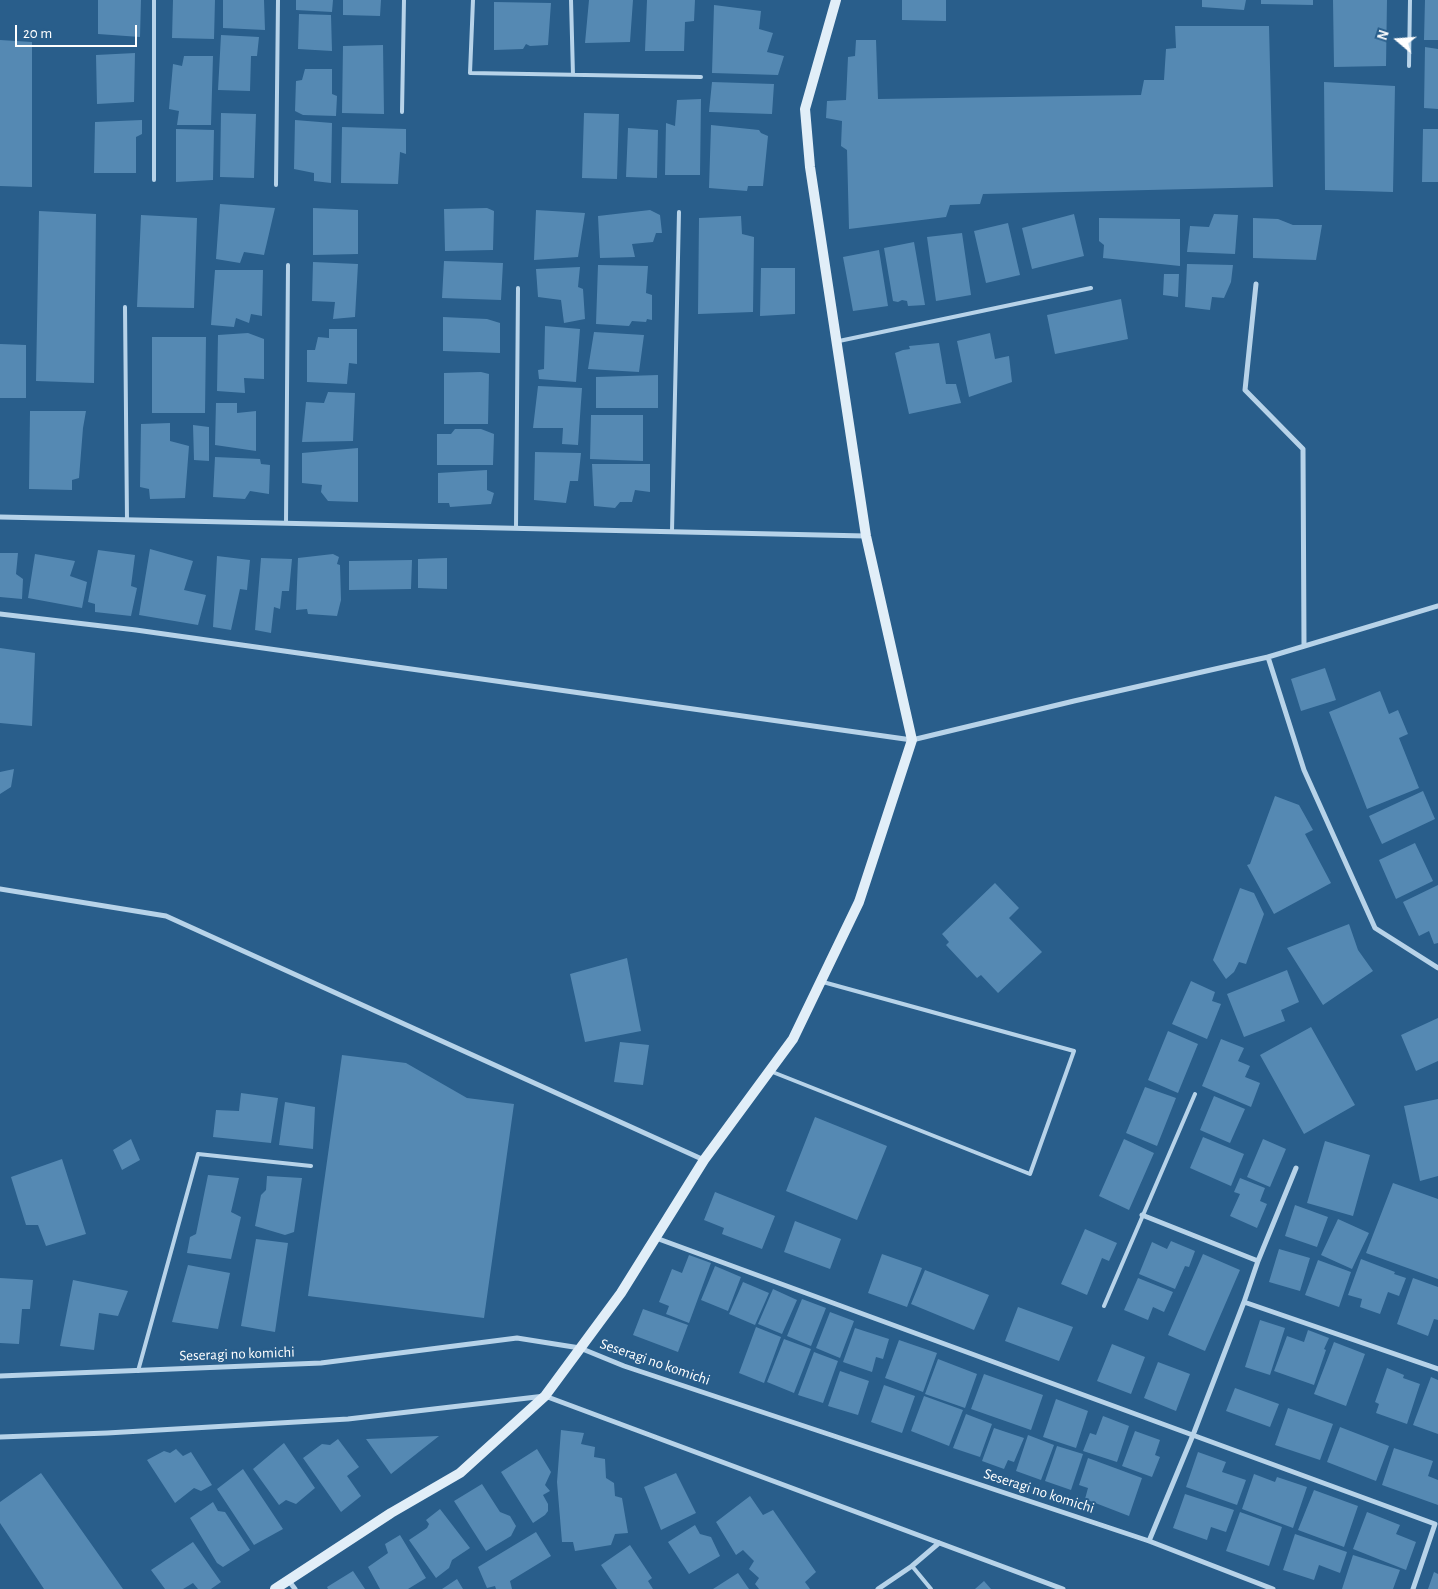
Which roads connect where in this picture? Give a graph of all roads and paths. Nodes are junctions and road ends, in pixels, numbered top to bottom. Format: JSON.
{"nodes":[{"id":1,"x":154,"y":0,"type":"edge"},
{"id":2,"x":278,"y":0,"type":"edge"},
{"id":3,"x":404,"y":0,"type":"edge"},
{"id":4,"x":473,"y":0,"type":"edge"},
{"id":5,"x":571,"y":0,"type":"edge"},
{"id":6,"x":836,"y":0,"type":"edge"},
{"id":7,"x":1410,"y":0,"type":"edge"},
{"id":8,"x":1409,"y":66,"type":"dead end"},
{"id":9,"x":573,"y":75,"type":"junction"},
{"id":10,"x":702,"y":77,"type":"dead end"},
{"id":11,"x":402,"y":112,"type":"dead end"},
{"id":12,"x":154,"y":180,"type":"dead end"},
{"id":13,"x":276,"y":185,"type":"dead end"},
{"id":14,"x":679,"y":212,"type":"dead end"},
{"id":15,"x":288,"y":266,"type":"dead end"},
{"id":16,"x":1256,"y":284,"type":"dead end"},
{"id":17,"x":518,"y":288,"type":"dead end"},
{"id":18,"x":1091,"y":288,"type":"dead end"},
{"id":19,"x":125,"y":307,"type":"dead end"},
{"id":20,"x":836,"y":342,"type":"junction"},
{"id":21,"x":0,"y":517,"type":"edge"},
{"id":22,"x":127,"y":520,"type":"junction"},
{"id":23,"x":286,"y":523,"type":"junction"},
{"id":24,"x":516,"y":528,"type":"junction"},
{"id":25,"x":672,"y":531,"type":"junction"},
{"id":26,"x":866,"y":536,"type":"junction"},
{"id":27,"x":1438,"y":606,"type":"edge"},
{"id":28,"x":0,"y":614,"type":"edge"},
{"id":29,"x":1304,"y":646,"type":"junction"},
{"id":30,"x":1268,"y":657,"type":"junction"},
{"id":31,"x":912,"y":740,"type":"junction"},
{"id":32,"x":0,"y":888,"type":"edge"},
{"id":33,"x":1438,"y":968,"type":"edge"},
{"id":34,"x":821,"y":981,"type":"junction"},
{"id":35,"x":770,"y":1071,"type":"junction"},
{"id":36,"x":1195,"y":1094,"type":"dead end"},
{"id":37,"x":704,"y":1160,"type":"junction"},
{"id":38,"x":311,"y":1166,"type":"dead end"},
{"id":39,"x":1296,"y":1168,"type":"dead end"},
{"id":40,"x":1142,"y":1215,"type":"junction"},
{"id":41,"x":656,"y":1238,"type":"junction"},
{"id":42,"x":1258,"y":1261,"type":"junction"},
{"id":43,"x":1244,"y":1302,"type":"junction"},
{"id":44,"x":1104,"y":1306,"type":"dead end"},
{"id":45,"x":580,"y":1348,"type":"junction"},
{"id":46,"x":1438,"y":1369,"type":"edge"},
{"id":47,"x":138,"y":1371,"type":"junction"},
{"id":48,"x":0,"y":1376,"type":"edge"},
{"id":49,"x":545,"y":1396,"type":"junction"},
{"id":50,"x":1194,"y":1435,"type":"junction"},
{"id":51,"x":0,"y":1437,"type":"edge"},
{"id":52,"x":1149,"y":1541,"type":"junction"},
{"id":53,"x":939,"y":1543,"type":"junction"},
{"id":54,"x":912,"y":1566,"type":"junction"},
{"id":55,"x":288,"y":1580,"type":"junction"},
{"id":56,"x":275,"y":1589,"type":"edge"},
{"id":57,"x":295,"y":1589,"type":"edge"},
{"id":58,"x":878,"y":1589,"type":"edge"},
{"id":59,"x":931,"y":1589,"type":"edge"},
{"id":60,"x":1063,"y":1589,"type":"edge"},
{"id":61,"x":1273,"y":1589,"type":"edge"},
{"id":62,"x":1413,"y":1589,"type":"edge"}],
"edges":[{"from":1,"to":12,"type":"lane"},
{"from":2,"to":13,"type":"lane"},
{"from":3,"to":11,"type":"lane"},
{"from":4,"to":9,"type":"lane"},
{"from":5,"to":9,"type":"lane"},
{"from":6,"to":20,"type":"street"},
{"from":7,"to":8,"type":"lane"},
{"from":9,"to":10,"type":"lane"},
{"from":14,"to":25,"type":"lane"},
{"from":15,"to":23,"type":"lane"},
{"from":16,"to":29,"type":"street"},
{"from":17,"to":24,"type":"lane"},
{"from":18,"to":20,"type":"lane"},
{"from":19,"to":22,"type":"lane"},
{"from":20,"to":26,"type":"street"},
{"from":21,"to":22,"type":"street"},
{"from":22,"to":23,"type":"street"},
{"from":23,"to":24,"type":"street"},
{"from":24,"to":25,"type":"street"},
{"from":25,"to":26,"type":"street"},
{"from":26,"to":31,"type":"street"},
{"from":27,"to":29,"type":"street"},
{"from":28,"to":31,"type":"street"},
{"from":29,"to":30,"type":"street"},
{"from":30,"to":31,"type":"street"},
{"from":30,"to":33,"type":"street"},
{"from":31,"to":34,"type":"street"},
{"from":32,"to":37,"type":"street"},
{"from":34,"to":35,"type":"street"},
{"from":34,"to":35,"type":"lane"},
{"from":35,"to":37,"type":"street"},
{"from":36,"to":40,"type":"lane"},
{"from":37,"to":41,"type":"street"},
{"from":38,"to":47,"type":"lane"},
{"from":39,"to":42,"type":"street"},
{"from":40,"to":42,"type":"street"},
{"from":40,"to":44,"type":"lane"},
{"from":41,"to":45,"type":"street"},
{"from":41,"to":50,"type":"street"},
{"from":42,"to":43,"type":"street"},
{"from":43,"to":46,"type":"street"},
{"from":43,"to":50,"type":"street"},
{"from":45,"to":47,"type":"street","name":"Seseragi no komichi"},
{"from":45,"to":49,"type":"street"},
{"from":45,"to":52,"type":"street","name":"Seseragi no komichi"},
{"from":47,"to":48,"type":"street","name":"Seseragi no komichi"},
{"from":49,"to":51,"type":"street"},
{"from":49,"to":53,"type":"street"},
{"from":49,"to":55,"type":"street"},
{"from":50,"to":52,"type":"street"},
{"from":50,"to":62,"type":"street"},
{"from":52,"to":61,"type":"street","name":"Seseragi no komichi"},
{"from":53,"to":54,"type":"street"},
{"from":53,"to":60,"type":"street"},
{"from":54,"to":58,"type":"street"},
{"from":54,"to":59,"type":"lane"},
{"from":55,"to":56,"type":"street"},
{"from":55,"to":57,"type":"street"}]}
